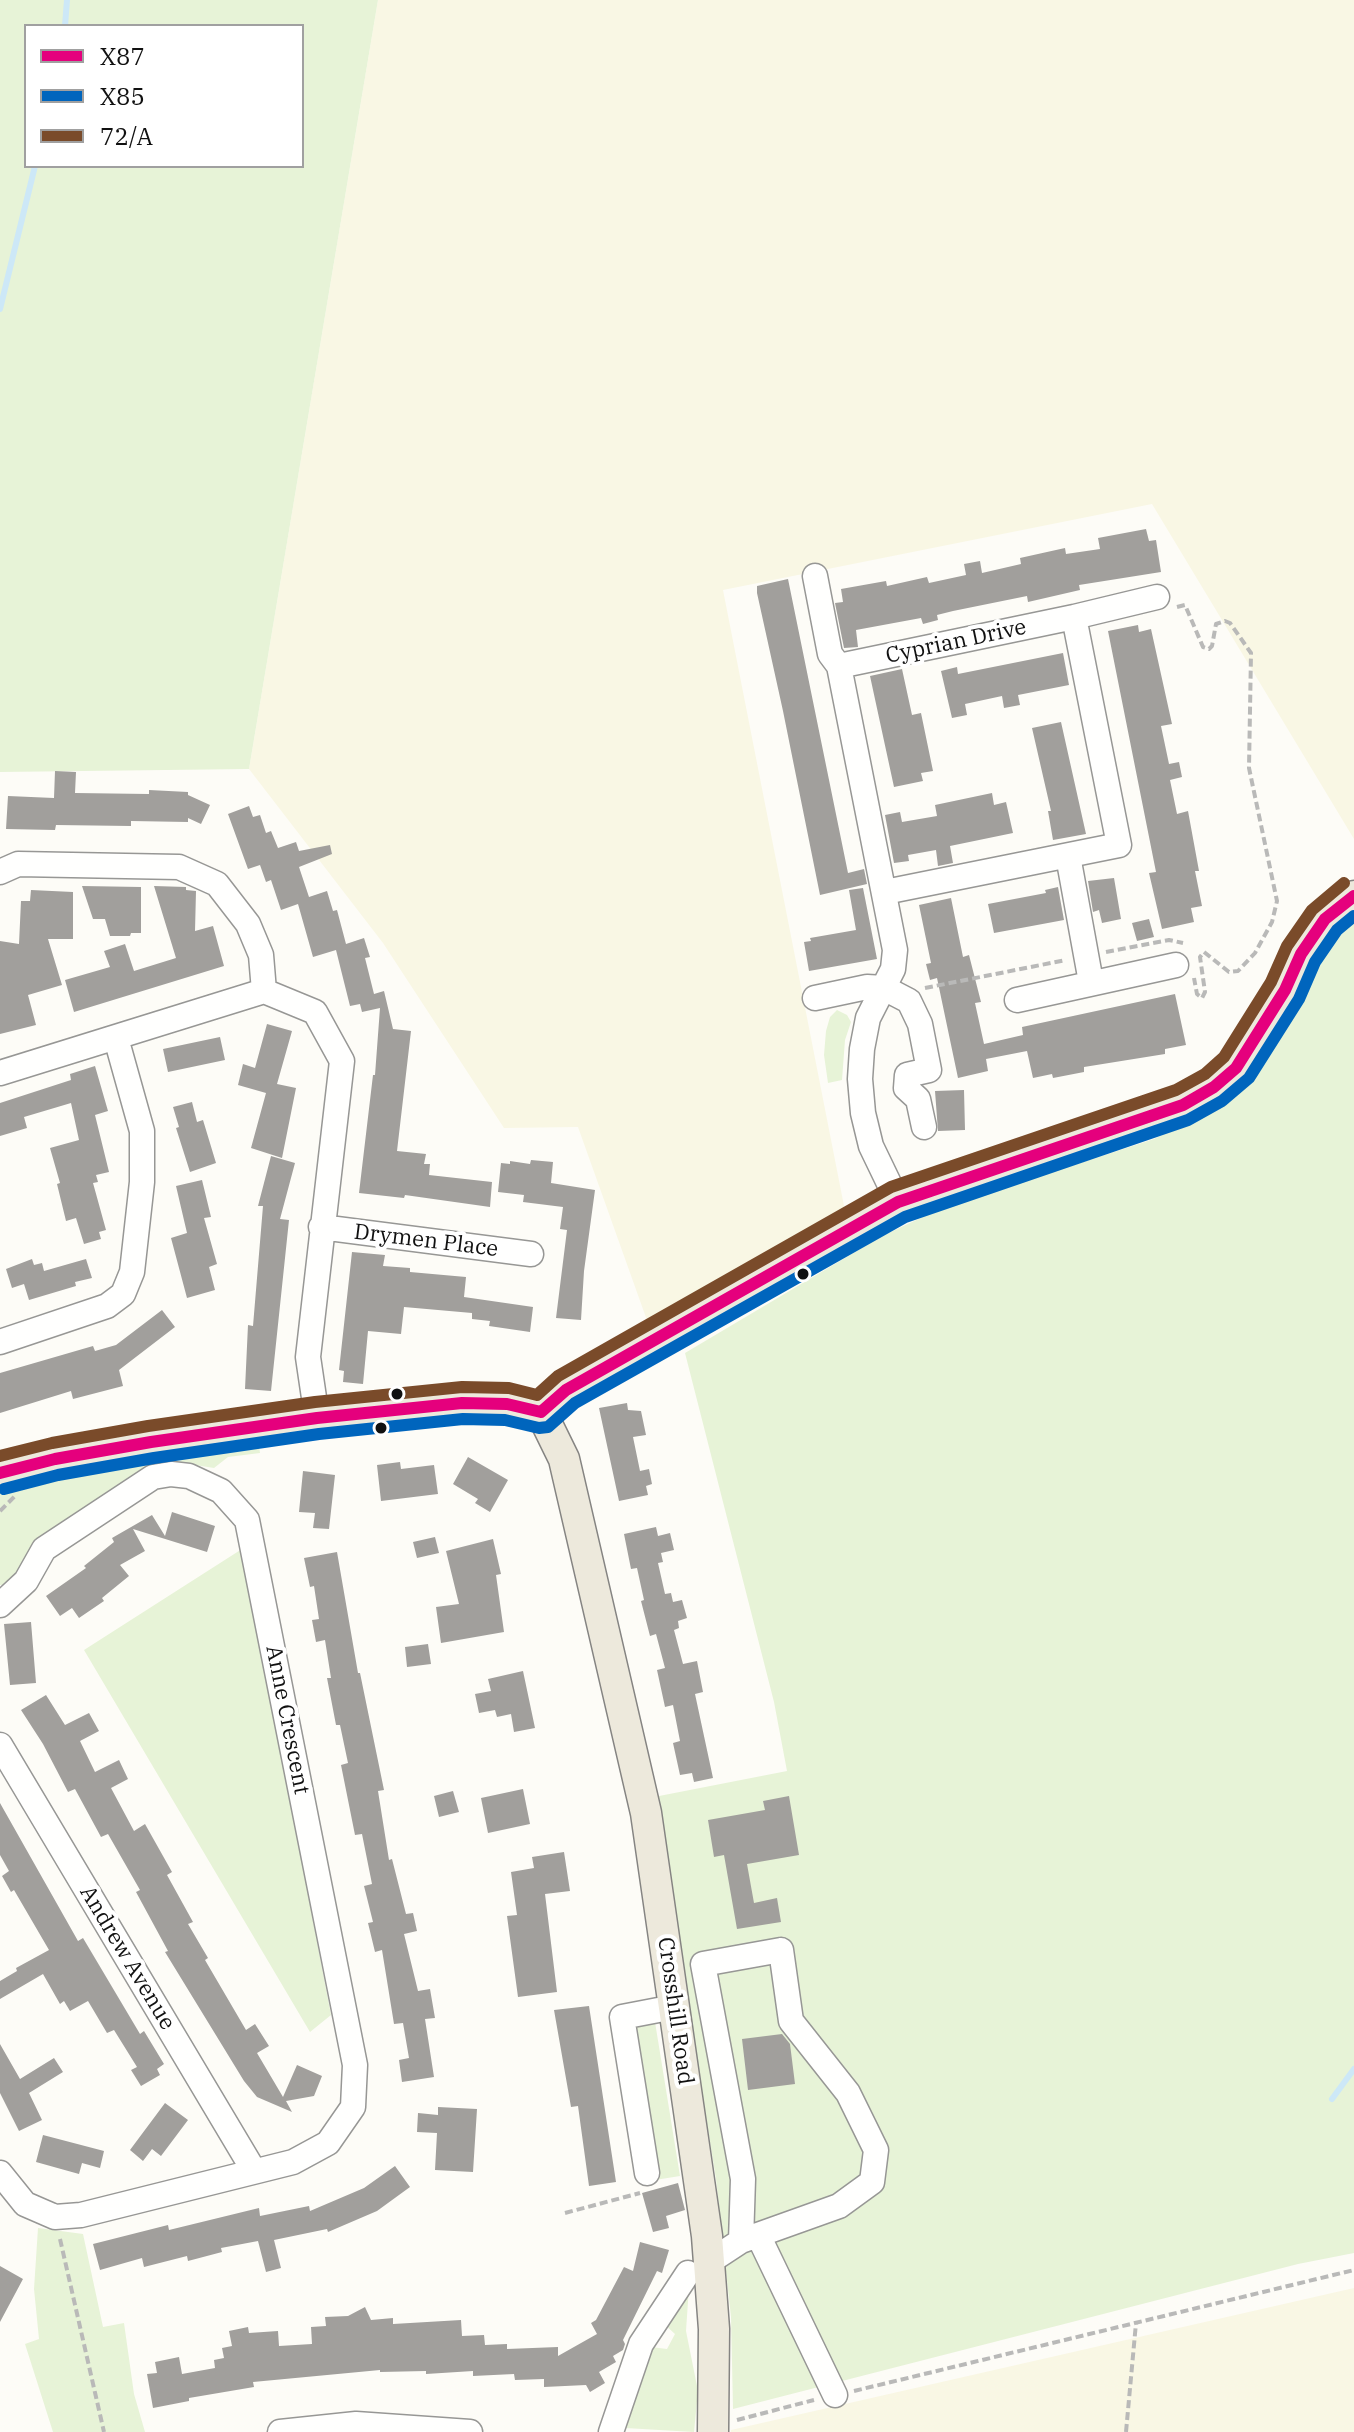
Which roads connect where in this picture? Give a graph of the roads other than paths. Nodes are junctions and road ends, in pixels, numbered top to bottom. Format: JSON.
{"nodes":[{"id":1,"x":815,"y":576,"type":"dead end"},
{"id":2,"x":1164,"y":602,"type":"road end"},
{"id":3,"x":1074,"y":617,"type":"junction"},
{"id":4,"x":839,"y":666,"type":"junction"},
{"id":5,"x":1068,"y":856,"type":"junction"},
{"id":6,"x":0,"y":872,"type":"edge"},
{"id":7,"x":885,"y":892,"type":"junction"},
{"id":8,"x":1354,"y":896,"type":"edge"},
{"id":9,"x":1185,"y":960,"type":"road end"},
{"id":10,"x":1091,"y":982,"type":"junction"},
{"id":11,"x":887,"y":983,"type":"junction"},
{"id":12,"x":264,"y":991,"type":"junction"},
{"id":13,"x":815,"y":998,"type":"dead end"},
{"id":14,"x":1017,"y":1000,"type":"dead end"},
{"id":15,"x":116,"y":1038,"type":"junction"},
{"id":16,"x":0,"y":1073,"type":"edge"},
{"id":17,"x":924,"y":1127,"type":"dead end"},
{"id":18,"x":898,"y":1202,"type":"junction"},
{"id":19,"x":321,"y":1227,"type":"junction"},
{"id":20,"x":531,"y":1254,"type":"dead end"},
{"id":21,"x":0,"y":1342,"type":"edge"},
{"id":22,"x":541,"y":1412,"type":"junction"},
{"id":23,"x":317,"y":1418,"type":"junction"},
{"id":24,"x":0,"y":1473,"type":"edge"},
{"id":25,"x":0,"y":1605,"type":"edge"},
{"id":26,"x":0,"y":1745,"type":"edge"},
{"id":27,"x":674,"y":2007,"type":"junction"},
{"id":28,"x":254,"y":2171,"type":"junction"},
{"id":29,"x":0,"y":2173,"type":"edge"},
{"id":30,"x":648,"y":2181,"type":"road end"},
{"id":31,"x":750,"y":2238,"type":"junction"},
{"id":32,"x":698,"y":2267,"type":"junction"},
{"id":33,"x":835,"y":2395,"type":"road end"},
{"id":34,"x":713,"y":2431,"type":"edge"},
{"id":35,"x":280,"y":2432,"type":"edge"},
{"id":36,"x":470,"y":2432,"type":"edge"},
{"id":37,"x":611,"y":2432,"type":"edge"}],
"edges":[{"from":1,"to":4,"type":"street"},
{"from":2,"to":3,"type":"street","name":"Cyprian Drive"},
{"from":3,"to":4,"type":"street","name":"Cyprian Drive"},
{"from":3,"to":5,"type":"street"},
{"from":4,"to":7,"type":"street"},
{"from":5,"to":7,"type":"street"},
{"from":5,"to":10,"type":"street"},
{"from":6,"to":12,"type":"street"},
{"from":7,"to":11,"type":"street"},
{"from":8,"to":18,"type":"main road"},
{"from":9,"to":10,"type":"street"},
{"from":10,"to":14,"type":"street"},
{"from":11,"to":13,"type":"street"},
{"from":11,"to":17,"type":"street"},
{"from":11,"to":18,"type":"street"},
{"from":12,"to":15,"type":"street"},
{"from":12,"to":19,"type":"street"},
{"from":15,"to":16,"type":"street"},
{"from":15,"to":21,"type":"street"},
{"from":18,"to":22,"type":"main road"},
{"from":19,"to":20,"type":"street","name":"Drymen Place"},
{"from":19,"to":23,"type":"street"},
{"from":22,"to":23,"type":"main road"},
{"from":22,"to":27,"type":"main road","name":"Crosshill Road"},
{"from":23,"to":24,"type":"main road"},
{"from":25,"to":28,"type":"street","name":"Anne Crescent"},
{"from":26,"to":28,"type":"street","name":"Andrew Avenue"},
{"from":27,"to":30,"type":"street"},
{"from":27,"to":32,"type":"main road","name":"Crosshill Road"},
{"from":28,"to":29,"type":"street","name":"Anne Crescent"},
{"from":31,"to":31,"type":"street"},
{"from":31,"to":32,"type":"street"},
{"from":31,"to":33,"type":"street"},
{"from":32,"to":34,"type":"main road","name":"Crosshill Road"},
{"from":32,"to":37,"type":"street"},
{"from":35,"to":36,"type":"street"}]}
